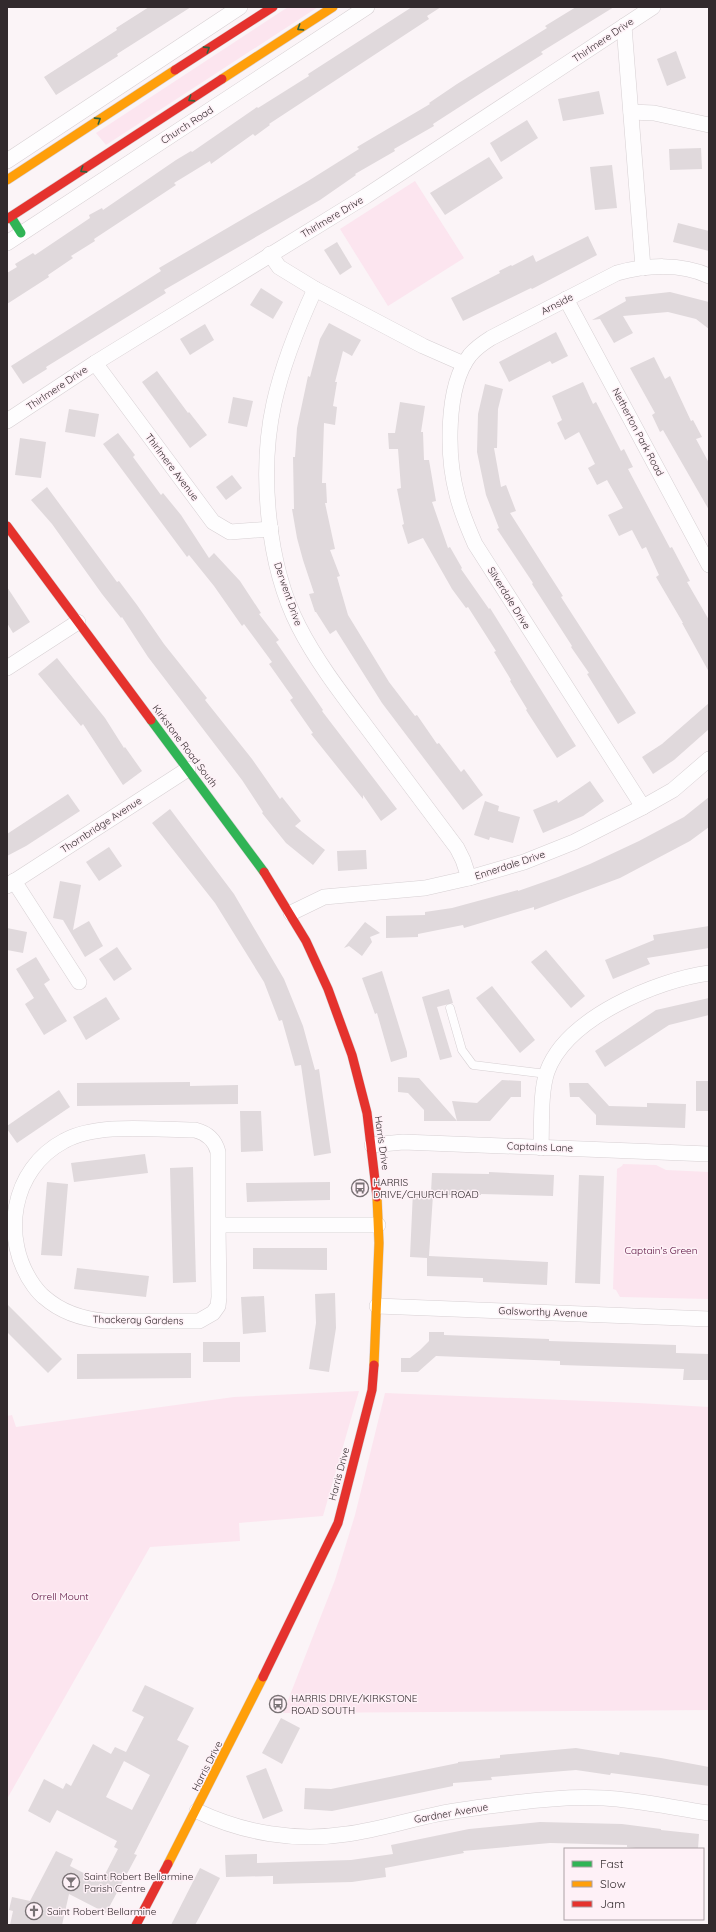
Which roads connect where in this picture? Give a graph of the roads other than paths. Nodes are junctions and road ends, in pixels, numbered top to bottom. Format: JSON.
{"nodes":[{"id":1,"x":240,"y":7,"type":"edge"},
{"id":2,"x":273,"y":7,"type":"edge"},
{"id":3,"x":333,"y":7,"type":"edge"},
{"id":4,"x":367,"y":7,"type":"edge"},
{"id":5,"x":653,"y":7,"type":"edge"},
{"id":6,"x":624,"y":26,"type":"junction"},
{"id":7,"x":631,"y":112,"type":"junction"},
{"id":8,"x":709,"y":125,"type":"edge"},
{"id":9,"x":7,"y":161,"type":"edge"},
{"id":10,"x":7,"y":180,"type":"edge"},
{"id":11,"x":9,"y":218,"type":"edge"},
{"id":12,"x":21,"y":233,"type":"junction"},
{"id":13,"x":7,"y":243,"type":"edge"},
{"id":14,"x":270,"y":254,"type":"junction"},
{"id":15,"x":643,"y":268,"type":"junction"},
{"id":16,"x":709,"y":276,"type":"edge"},
{"id":17,"x":315,"y":289,"type":"junction"},
{"id":18,"x":566,"y":299,"type":"junction"},
{"id":19,"x":95,"y":363,"type":"junction"},
{"id":20,"x":464,"y":364,"type":"junction"},
{"id":21,"x":7,"y":421,"type":"edge"},
{"id":22,"x":7,"y":526,"type":"edge"},
{"id":23,"x":271,"y":529,"type":"junction"},
{"id":24,"x":709,"y":565,"type":"edge"},
{"id":25,"x":78,"y":622,"type":"junction"},
{"id":26,"x":7,"y":668,"type":"edge"},
{"id":27,"x":709,"y":759,"type":"edge"},
{"id":28,"x":188,"y":769,"type":"junction"},
{"id":29,"x":643,"y":808,"type":"junction"},
{"id":30,"x":469,"y":878,"type":"junction"},
{"id":31,"x":10,"y":883,"type":"edge"},
{"id":32,"x":291,"y":913,"type":"junction"},
{"id":33,"x":709,"y":973,"type":"edge"},
{"id":34,"x":79,"y":982,"type":"dead end"},
{"id":35,"x":328,"y":989,"type":"joint"},
{"id":36,"x":450,"y":1008,"type":"dead end"},
{"id":37,"x":547,"y":1074,"type":"junction"},
{"id":38,"x":372,"y":1144,"type":"junction"},
{"id":39,"x":541,"y":1148,"type":"junction"},
{"id":40,"x":709,"y":1154,"type":"edge"},
{"id":41,"x":13,"y":1190,"type":"edge"},
{"id":42,"x":378,"y":1224,"type":"junction"},
{"id":43,"x":218,"y":1225,"type":"junction"},
{"id":44,"x":10,"y":1239,"type":"edge"},
{"id":45,"x":377,"y":1306,"type":"junction"},
{"id":46,"x":709,"y":1319,"type":"edge"},
{"id":47,"x":197,"y":1810,"type":"junction"},
{"id":48,"x":709,"y":1813,"type":"edge"},
{"id":49,"x":136,"y":1925,"type":"edge"}],
"edges":[{"from":1,"to":9,"type":"street"},
{"from":10,"to":2,"type":"main road","one_way":true},
{"from":3,"to":11,"type":"main road","name":"Church Road","one_way":true},
{"from":4,"to":12,"type":"street","name":"Church Road"},
{"from":5,"to":6,"type":"street","name":"Thirlmere Drive"},
{"from":6,"to":7,"type":"street"},
{"from":6,"to":14,"type":"street","name":"Thirlmere Drive"},
{"from":7,"to":8,"type":"street"},
{"from":7,"to":15,"type":"street"},
{"from":11,"to":12,"type":"main road"},
{"from":12,"to":13,"type":"street","name":"Church Road"},
{"from":14,"to":17,"type":"street"},
{"from":14,"to":19,"type":"street","name":"Thirlmere Drive"},
{"from":15,"to":16,"type":"street","name":"Arnside"},
{"from":15,"to":18,"type":"street","name":"Arnside"},
{"from":17,"to":20,"type":"street"},
{"from":17,"to":23,"type":"street","name":"Derwent Drive"},
{"from":18,"to":20,"type":"street","name":"Arnside"},
{"from":18,"to":24,"type":"street","name":"Netherton Park Road"},
{"from":19,"to":21,"type":"street","name":"Thirlmere Drive"},
{"from":19,"to":23,"type":"street","name":"Thirlmere Avenue"},
{"from":20,"to":29,"type":"street","name":"Silverdale Drive"},
{"from":22,"to":25,"type":"main road","name":"Kirkstone Road South"},
{"from":23,"to":30,"type":"street","name":"Derwent Drive"},
{"from":25,"to":26,"type":"street"},
{"from":25,"to":28,"type":"main road","name":"Kirkstone Road South"},
{"from":27,"to":29,"type":"street","name":"Ennerdale Drive"},
{"from":28,"to":31,"type":"street","name":"Thornbridge Avenue"},
{"from":28,"to":32,"type":"main road","name":"Kirkstone Road South"},
{"from":29,"to":30,"type":"street","name":"Ennerdale Drive"},
{"from":30,"to":32,"type":"street","name":"Ennerdale Drive"},
{"from":31,"to":34,"type":"street","name":"Thornbridge Avenue"},
{"from":32,"to":35,"type":"main road","name":"Kirkstone Road South"},
{"from":33,"to":37,"type":"street"},
{"from":35,"to":38,"type":"main road","name":"Harris Drive"},
{"from":36,"to":37,"type":"lane"},
{"from":37,"to":39,"type":"street"},
{"from":38,"to":39,"type":"street","name":"Captains Lane"},
{"from":38,"to":42,"type":"main road","name":"Harris Drive"},
{"from":39,"to":40,"type":"street","name":"Captains Lane"},
{"from":41,"to":43,"type":"street","name":"Thackeray Gardens"},
{"from":41,"to":44,"type":"street","name":"Thackeray Gardens"},
{"from":42,"to":43,"type":"street"},
{"from":42,"to":45,"type":"main road","name":"Harris Drive"},
{"from":43,"to":44,"type":"street","name":"Thackeray Gardens"},
{"from":45,"to":46,"type":"street","name":"Galsworthy Avenue"},
{"from":45,"to":47,"type":"main road","name":"Harris Drive"},
{"from":47,"to":48,"type":"street","name":"Gardner Avenue"},
{"from":47,"to":49,"type":"main road","name":"Harris Drive"}]}
